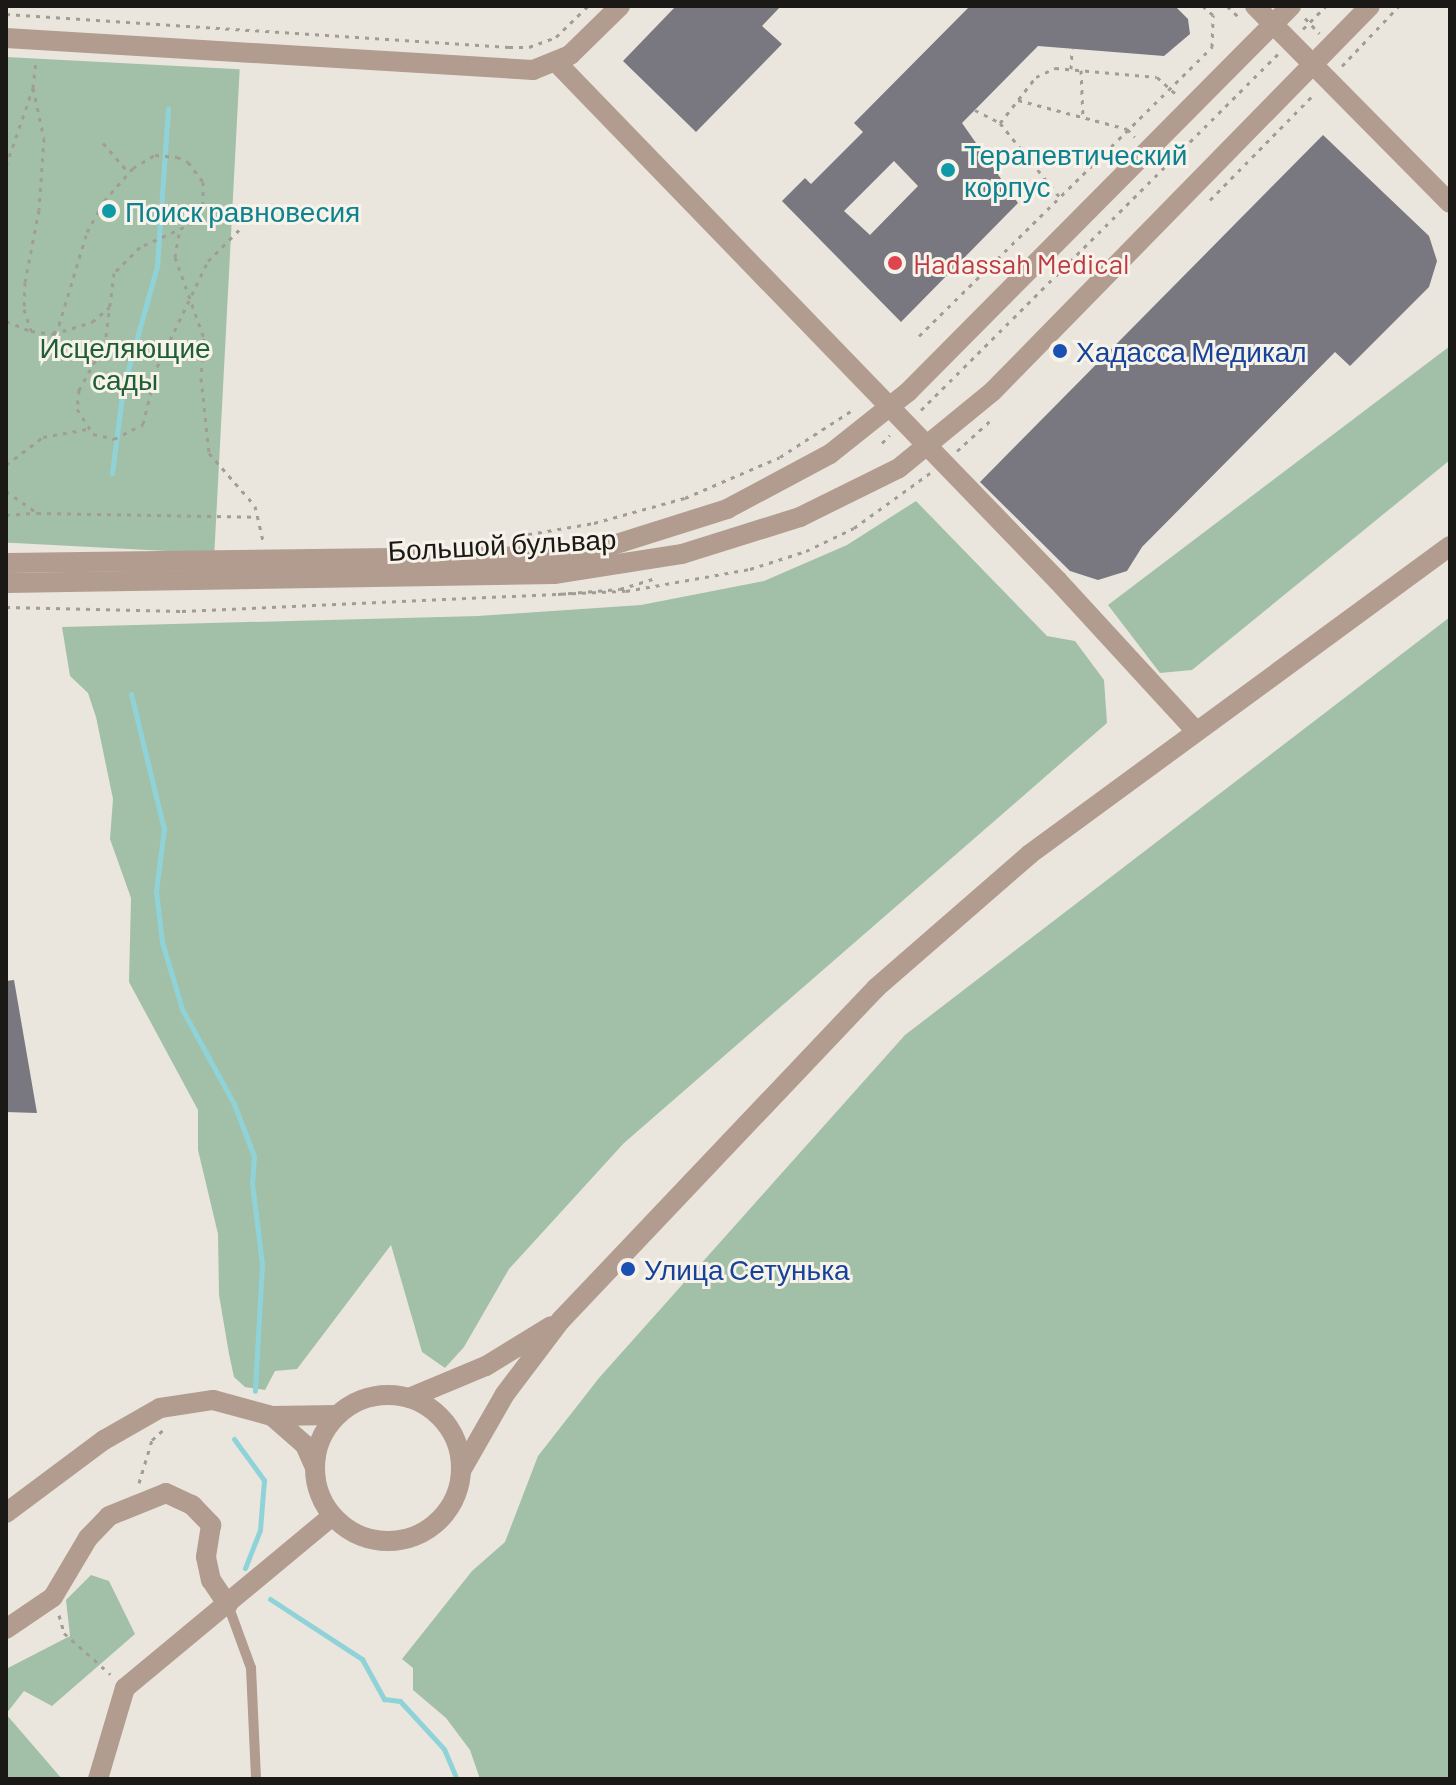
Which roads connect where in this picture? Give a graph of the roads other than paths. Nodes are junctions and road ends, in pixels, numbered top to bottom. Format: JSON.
{"nodes":[{"id":1,"x":620,"y":6,"type":"edge"},
{"id":2,"x":1255,"y":6,"type":"edge"},
{"id":3,"x":1291,"y":6,"type":"edge"},
{"id":4,"x":1370,"y":6,"type":"edge"},
{"id":5,"x":1273,"y":25,"type":"junction"},
{"id":6,"x":6,"y":38,"type":"edge"},
{"id":7,"x":556,"y":62,"type":"junction"},
{"id":8,"x":1321,"y":73,"type":"junction"},
{"id":9,"x":1450,"y":203,"type":"edge"},
{"id":10,"x":882,"y":402,"type":"junction"},
{"id":11,"x":927,"y":448,"type":"junction"},
{"id":12,"x":1450,"y":546,"type":"edge"},
{"id":13,"x":6,"y":563,"type":"edge"},
{"id":14,"x":6,"y":583,"type":"edge"},
{"id":15,"x":1196,"y":731,"type":"junction"},
{"id":16,"x":561,"y":1320,"type":"junction"},
{"id":17,"x":409,"y":1398,"type":"junction"},
{"id":18,"x":337,"y":1415,"type":"junction"},
{"id":19,"x":272,"y":1416,"type":"junction"},
{"id":20,"x":314,"y":1465,"type":"junction"},
{"id":21,"x":462,"y":1469,"type":"junction"},
{"id":22,"x":6,"y":1513,"type":"edge"},
{"id":23,"x":332,"y":1516,"type":"junction"},
{"id":24,"x":228,"y":1605,"type":"junction"},
{"id":25,"x":6,"y":1629,"type":"edge"},
{"id":26,"x":98,"y":1779,"type":"edge"},
{"id":27,"x":256,"y":1779,"type":"edge"}],
"edges":[{"from":1,"to":7,"type":"street"},
{"from":2,"to":5,"type":"street"},
{"from":3,"to":5,"type":"street","name":"Большой бульвар"},
{"from":4,"to":8,"type":"street","name":"Большой бульвар"},
{"from":5,"to":8,"type":"street"},
{"from":5,"to":10,"type":"street","name":"Большой бульвар"},
{"from":6,"to":7,"type":"street"},
{"from":7,"to":10,"type":"street"},
{"from":8,"to":9,"type":"street"},
{"from":8,"to":11,"type":"street","name":"Большой бульвар"},
{"from":10,"to":11,"type":"street"},
{"from":10,"to":13,"type":"street","name":"Большой бульвар"},
{"from":11,"to":14,"type":"street","name":"Большой бульвар"},
{"from":11,"to":15,"type":"street"},
{"from":12,"to":15,"type":"street"},
{"from":15,"to":16,"type":"street"},
{"from":16,"to":17,"type":"street"},
{"from":16,"to":21,"type":"street"},
{"from":17,"to":18,"type":"street"},
{"from":17,"to":21,"type":"street"},
{"from":18,"to":19,"type":"street"},
{"from":18,"to":20,"type":"street"},
{"from":19,"to":20,"type":"street"},
{"from":19,"to":22,"type":"street"},
{"from":20,"to":23,"type":"street"},
{"from":21,"to":23,"type":"street"},
{"from":23,"to":24,"type":"street"},
{"from":24,"to":25,"type":"street"},
{"from":24,"to":26,"type":"street"},
{"from":24,"to":27,"type":"lane"}]}
